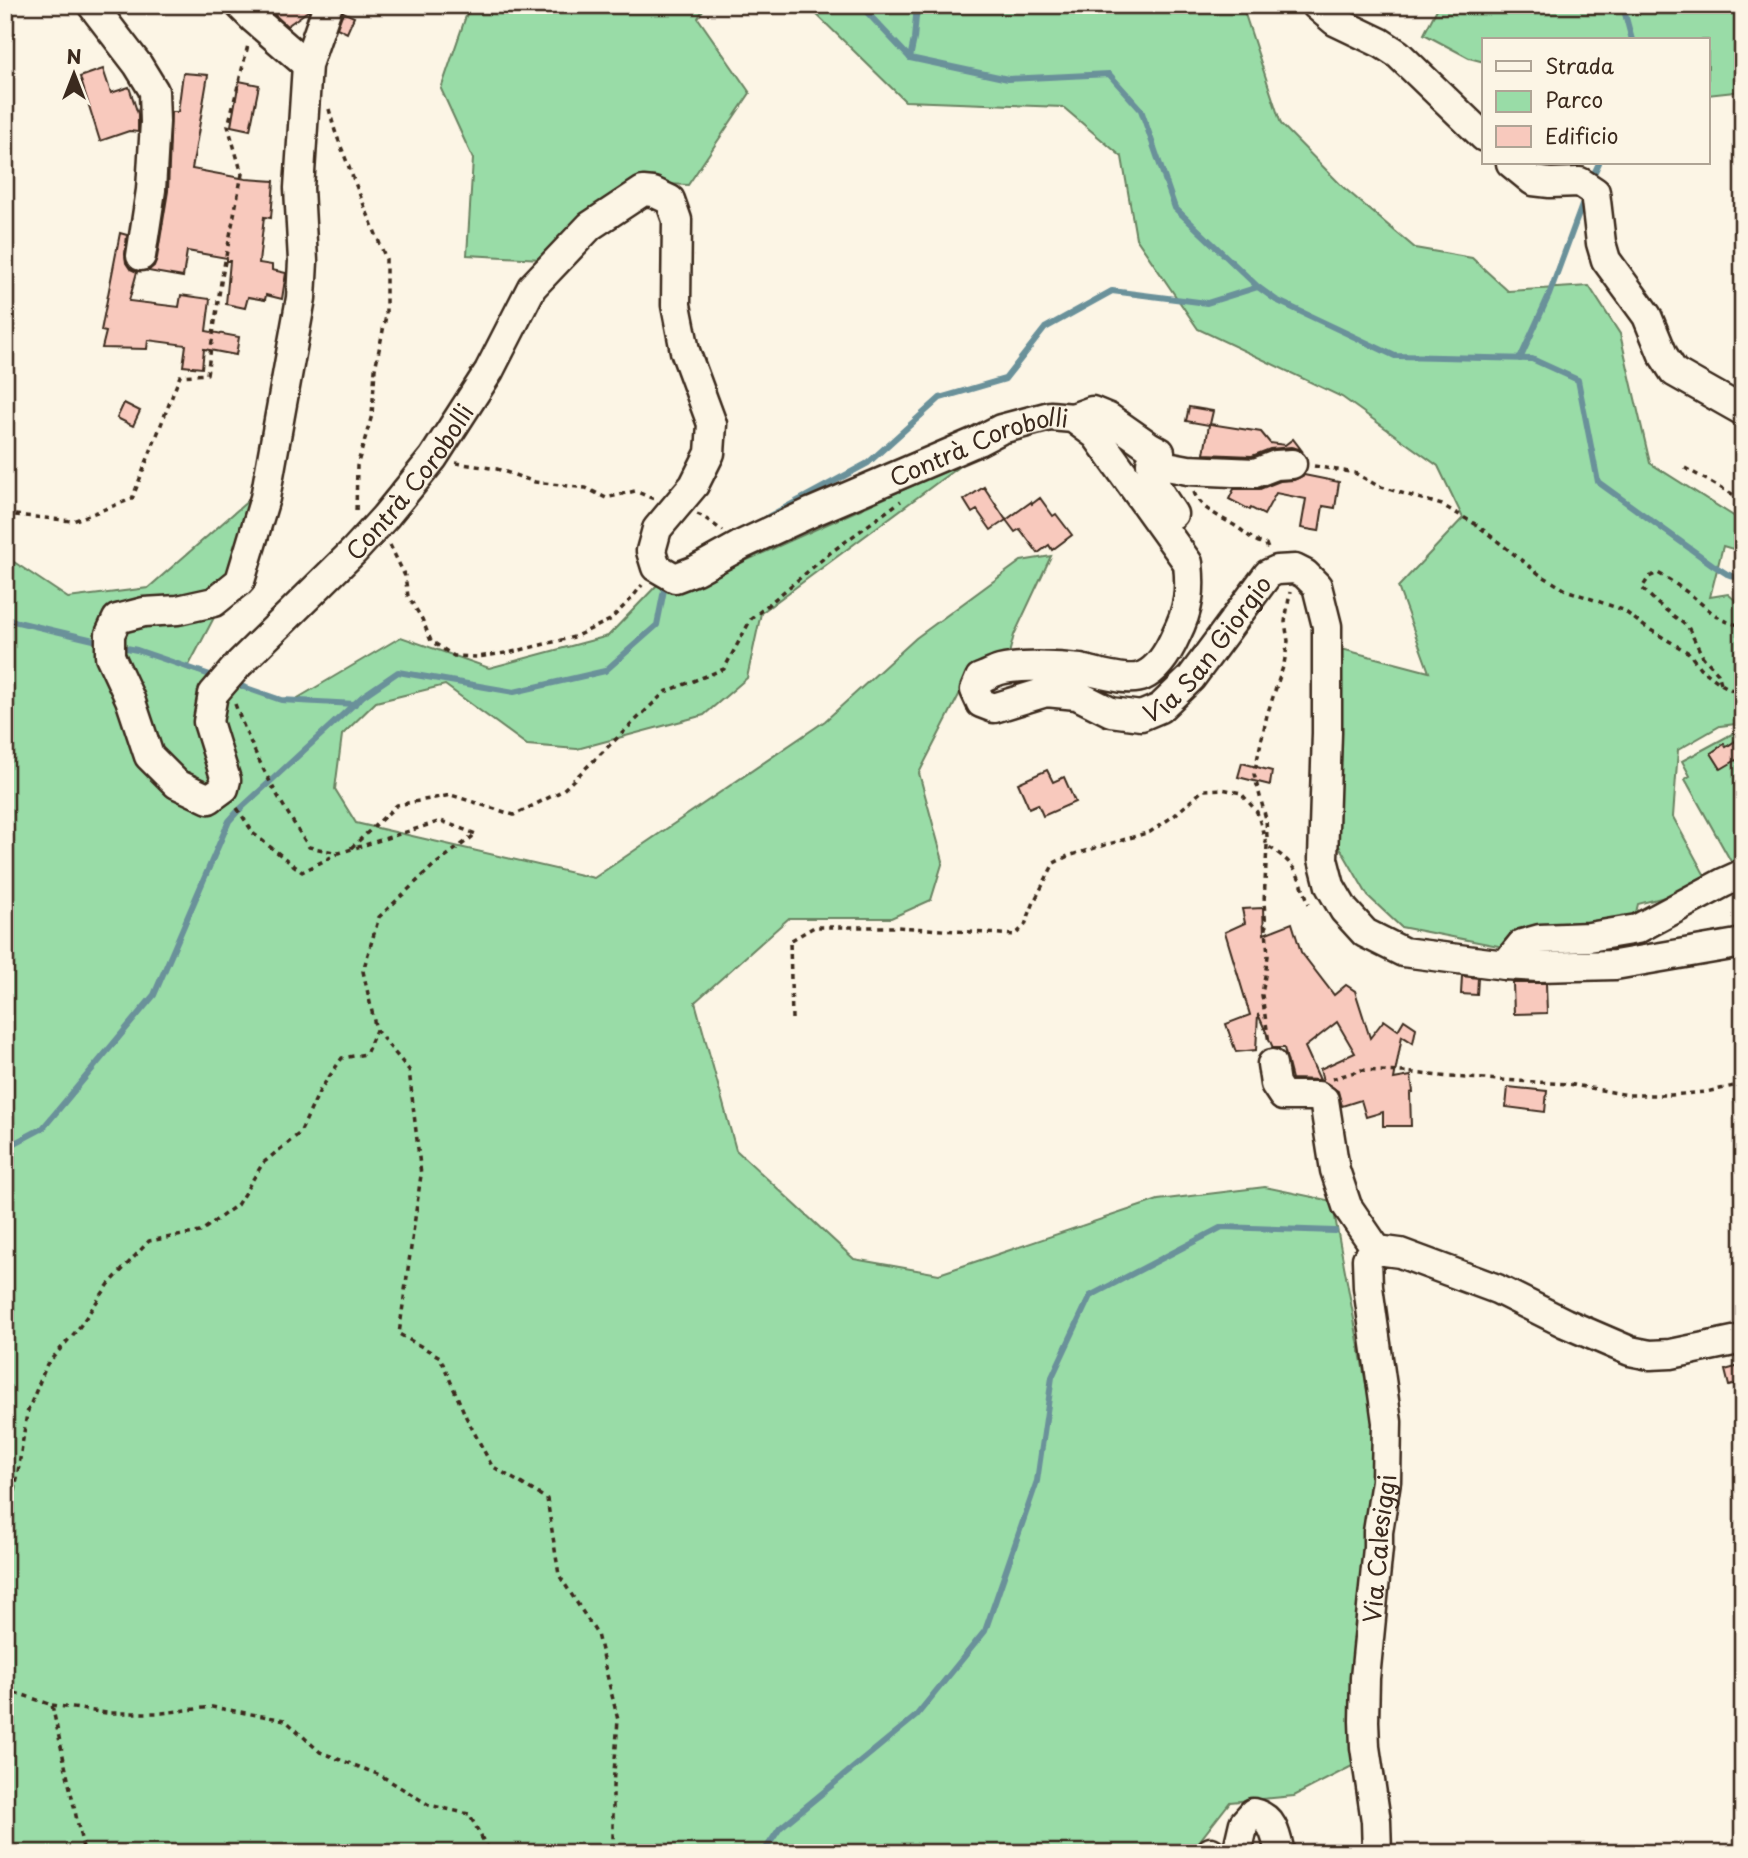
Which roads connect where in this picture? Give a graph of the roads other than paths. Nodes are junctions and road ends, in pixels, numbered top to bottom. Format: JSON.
{"nodes":[{"id":1,"x":92,"y":5,"type":"edge"},
{"id":2,"x":328,"y":5,"type":"edge"},
{"id":3,"x":1316,"y":5,"type":"edge"},
{"id":4,"x":247,"y":12,"type":"edge"},
{"id":5,"x":307,"y":65,"type":"junction"},
{"id":6,"x":1482,"y":134,"type":"edge"},
{"id":7,"x":1512,"y":164,"type":"edge"},
{"id":8,"x":141,"y":256,"type":"dead end"},
{"id":9,"x":1743,"y":411,"type":"edge"},
{"id":10,"x":1073,"y":418,"type":"junction"},
{"id":11,"x":1160,"y":452,"type":"dead end"},
{"id":12,"x":1292,"y":464,"type":"road end"},
{"id":13,"x":1188,"y":563,"type":"junction"},
{"id":14,"x":1743,"y":874,"type":"edge"},
{"id":15,"x":1743,"y":943,"type":"edge"},
{"id":16,"x":1505,"y":965,"type":"junction"},
{"id":17,"x":1272,"y":1064,"type":"road end"},
{"id":18,"x":1377,"y":1250,"type":"junction"},
{"id":19,"x":1743,"y":1339,"type":"edge"},
{"id":20,"x":1220,"y":1852,"type":"edge"},
{"id":21,"x":1280,"y":1853,"type":"edge"},
{"id":22,"x":1377,"y":1853,"type":"edge"}],
"edges":[{"from":1,"to":8,"type":"street"},
{"from":2,"to":5,"type":"street"},
{"from":3,"to":6,"type":"street"},
{"from":4,"to":5,"type":"street"},
{"from":5,"to":10,"type":"street","name":"Contrà Corobolli"},
{"from":7,"to":9,"type":"street"},
{"from":10,"to":11,"type":"street"},
{"from":10,"to":13,"type":"street","name":"Contrà Corobolli"},
{"from":12,"to":13,"type":"street","name":"Via San Giorgio"},
{"from":13,"to":16,"type":"street","name":"Via San Giorgio"},
{"from":14,"to":16,"type":"street"},
{"from":15,"to":16,"type":"street","name":"Via San Giorgio"},
{"from":17,"to":18,"type":"street"},
{"from":18,"to":19,"type":"street"},
{"from":18,"to":22,"type":"street","name":"Via Calesiggi"},
{"from":20,"to":21,"type":"street"}]}
